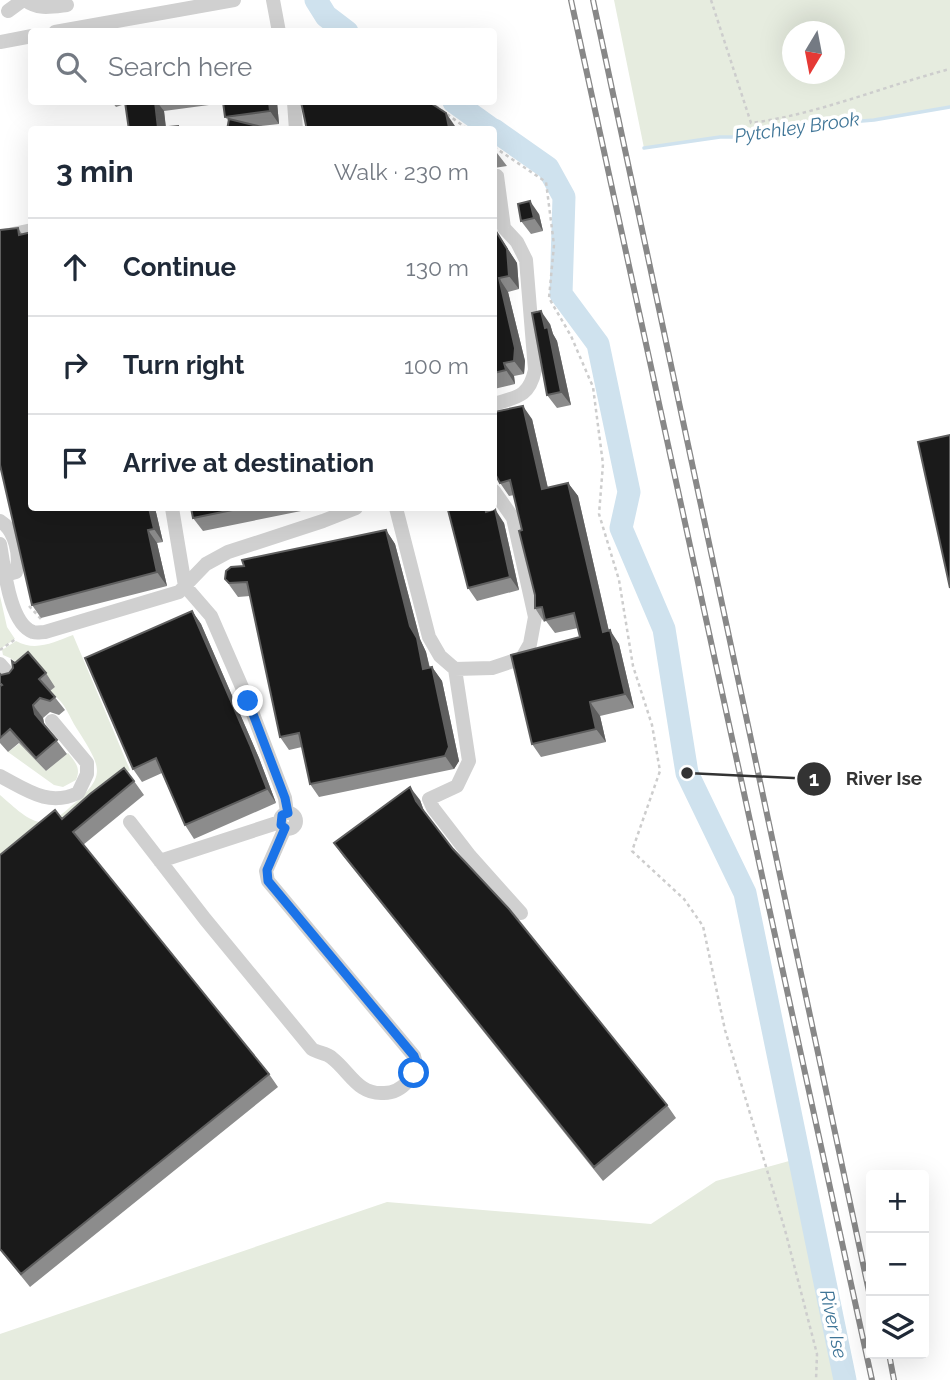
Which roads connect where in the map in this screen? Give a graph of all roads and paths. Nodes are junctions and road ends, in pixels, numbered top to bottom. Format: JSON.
{"nodes":[{"id":1,"x":24,"y":0,"type":"edge"},
{"id":2,"x":234,"y":0,"type":"edge"},
{"id":3,"x":273,"y":0,"type":"edge"},
{"id":4,"x":711,"y":0,"type":"edge"},
{"id":5,"x":67,"y":5,"type":"dead end"},
{"id":6,"x":8,"y":11,"type":"dead end"},
{"id":7,"x":77,"y":28,"type":"edge"},
{"id":8,"x":278,"y":28,"type":"edge"},
{"id":9,"x":28,"y":37,"type":"edge"},
{"id":10,"x":0,"y":41,"type":"edge"},
{"id":11,"x":950,"y":69,"type":"edge"},
{"id":12,"x":294,"y":105,"type":"edge"},
{"id":13,"x":434,"y":105,"type":"edge"},
{"id":14,"x":296,"y":126,"type":"edge"},
{"id":15,"x":463,"y":126,"type":"edge"},
{"id":16,"x":497,"y":150,"type":"edge"},
{"id":17,"x":497,"y":176,"type":"dead end"},
{"id":18,"x":28,"y":231,"type":"edge"},
{"id":19,"x":0,"y":237,"type":"edge"},
{"id":20,"x":497,"y":403,"type":"edge"},
{"id":21,"x":497,"y":495,"type":"edge"},
{"id":22,"x":172,"y":511,"type":"edge"},
{"id":23,"x":348,"y":511,"type":"edge"},
{"id":24,"x":397,"y":511,"type":"edge"},
{"id":25,"x":0,"y":521,"type":"edge"},
{"id":26,"x":0,"y":544,"type":"edge"},
{"id":27,"x":5,"y":575,"type":"junction"},
{"id":28,"x":185,"y":586,"type":"junction"},
{"id":29,"x":0,"y":664,"type":"edge"},
{"id":30,"x":455,"y":669,"type":"junction"},
{"id":31,"x":13,"y":678,"type":"edge"},
{"id":32,"x":52,"y":721,"type":"dead end"},
{"id":33,"x":0,"y":776,"type":"edge"},
{"id":34,"x":284,"y":821,"type":"junction"},
{"id":35,"x":130,"y":822,"type":"dead end"},
{"id":36,"x":160,"y":861,"type":"junction"},
{"id":37,"x":521,"y":914,"type":"dead end"},
{"id":38,"x":816,"y":1380,"type":"edge"}],
"edges":[{"from":1,"to":5,"type":"street"},
{"from":1,"to":6,"type":"street"},
{"from":2,"to":7,"type":"street"},
{"from":3,"to":8,"type":"street"},
{"from":4,"to":11,"type":"path"},
{"from":9,"to":10,"type":"street"},
{"from":12,"to":14,"type":"street"},
{"from":13,"to":15,"type":"path"},
{"from":16,"to":38,"type":"path"},
{"from":17,"to":20,"type":"street"},
{"from":18,"to":19,"type":"street"},
{"from":21,"to":30,"type":"street"},
{"from":22,"to":28,"type":"street"},
{"from":23,"to":28,"type":"street"},
{"from":24,"to":30,"type":"street"},
{"from":25,"to":27,"type":"street"},
{"from":26,"to":27,"type":"street"},
{"from":27,"to":28,"type":"street"},
{"from":28,"to":34,"type":"street"},
{"from":29,"to":31,"type":"street"},
{"from":30,"to":37,"type":"street"},
{"from":32,"to":33,"type":"street"},
{"from":34,"to":36,"type":"street"},
{"from":34,"to":36,"type":"street"},
{"from":35,"to":36,"type":"street"}]}
